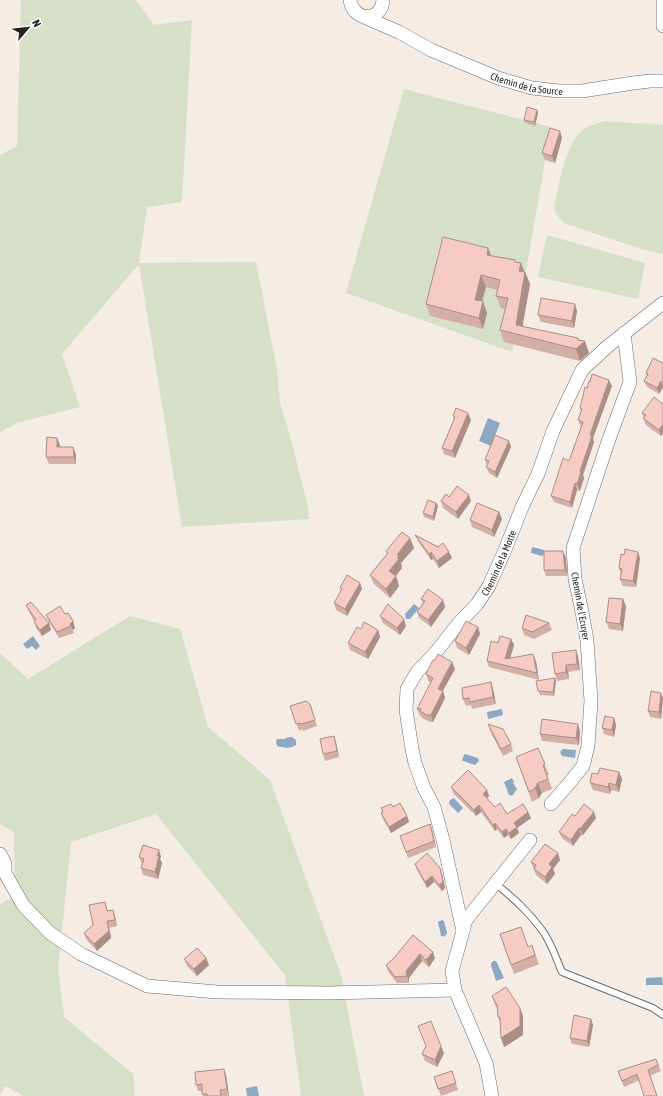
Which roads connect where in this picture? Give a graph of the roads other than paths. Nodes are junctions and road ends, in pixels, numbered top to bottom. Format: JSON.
{"nodes":[{"id":1,"x":350,"y":0,"type":"edge"},
{"id":2,"x":662,"y":0,"type":"edge"},
{"id":3,"x":382,"y":3,"type":"edge"},
{"id":4,"x":362,"y":16,"type":"junction"},
{"id":5,"x":663,"y":26,"type":"edge"},
{"id":6,"x":399,"y":32,"type":"junction"},
{"id":7,"x":663,"y":81,"type":"edge"},
{"id":8,"x":663,"y":303,"type":"edge"},
{"id":9,"x":624,"y":333,"type":"junction"},
{"id":10,"x":551,"y":804,"type":"dead end"},
{"id":11,"x":530,"y":840,"type":"dead end"},
{"id":12,"x":0,"y":854,"type":"edge"},
{"id":13,"x":499,"y":879,"type":"junction"},
{"id":14,"x":463,"y":931,"type":"junction"},
{"id":15,"x":455,"y":990,"type":"junction"},
{"id":16,"x":663,"y":1015,"type":"edge"},
{"id":17,"x":492,"y":1096,"type":"edge"}],
"edges":[{"from":1,"to":4,"type":"street"},
{"from":2,"to":5,"type":"street"},
{"from":3,"to":4,"type":"street"},
{"from":3,"to":6,"type":"street","name":"Chemin de la Source"},
{"from":4,"to":6,"type":"street","name":"Chemin de la Source"},
{"from":6,"to":7,"type":"street","name":"Chemin de la Source"},
{"from":8,"to":9,"type":"street","name":"Chemin de la Motte"},
{"from":9,"to":10,"type":"street","name":"Chemin de l'Ecuyer"},
{"from":9,"to":14,"type":"street","name":"Chemin de la Motte"},
{"from":11,"to":13,"type":"street"},
{"from":12,"to":15,"type":"street"},
{"from":13,"to":14,"type":"street"},
{"from":13,"to":16,"type":"lane"},
{"from":14,"to":15,"type":"street"},
{"from":15,"to":17,"type":"street"}]}
